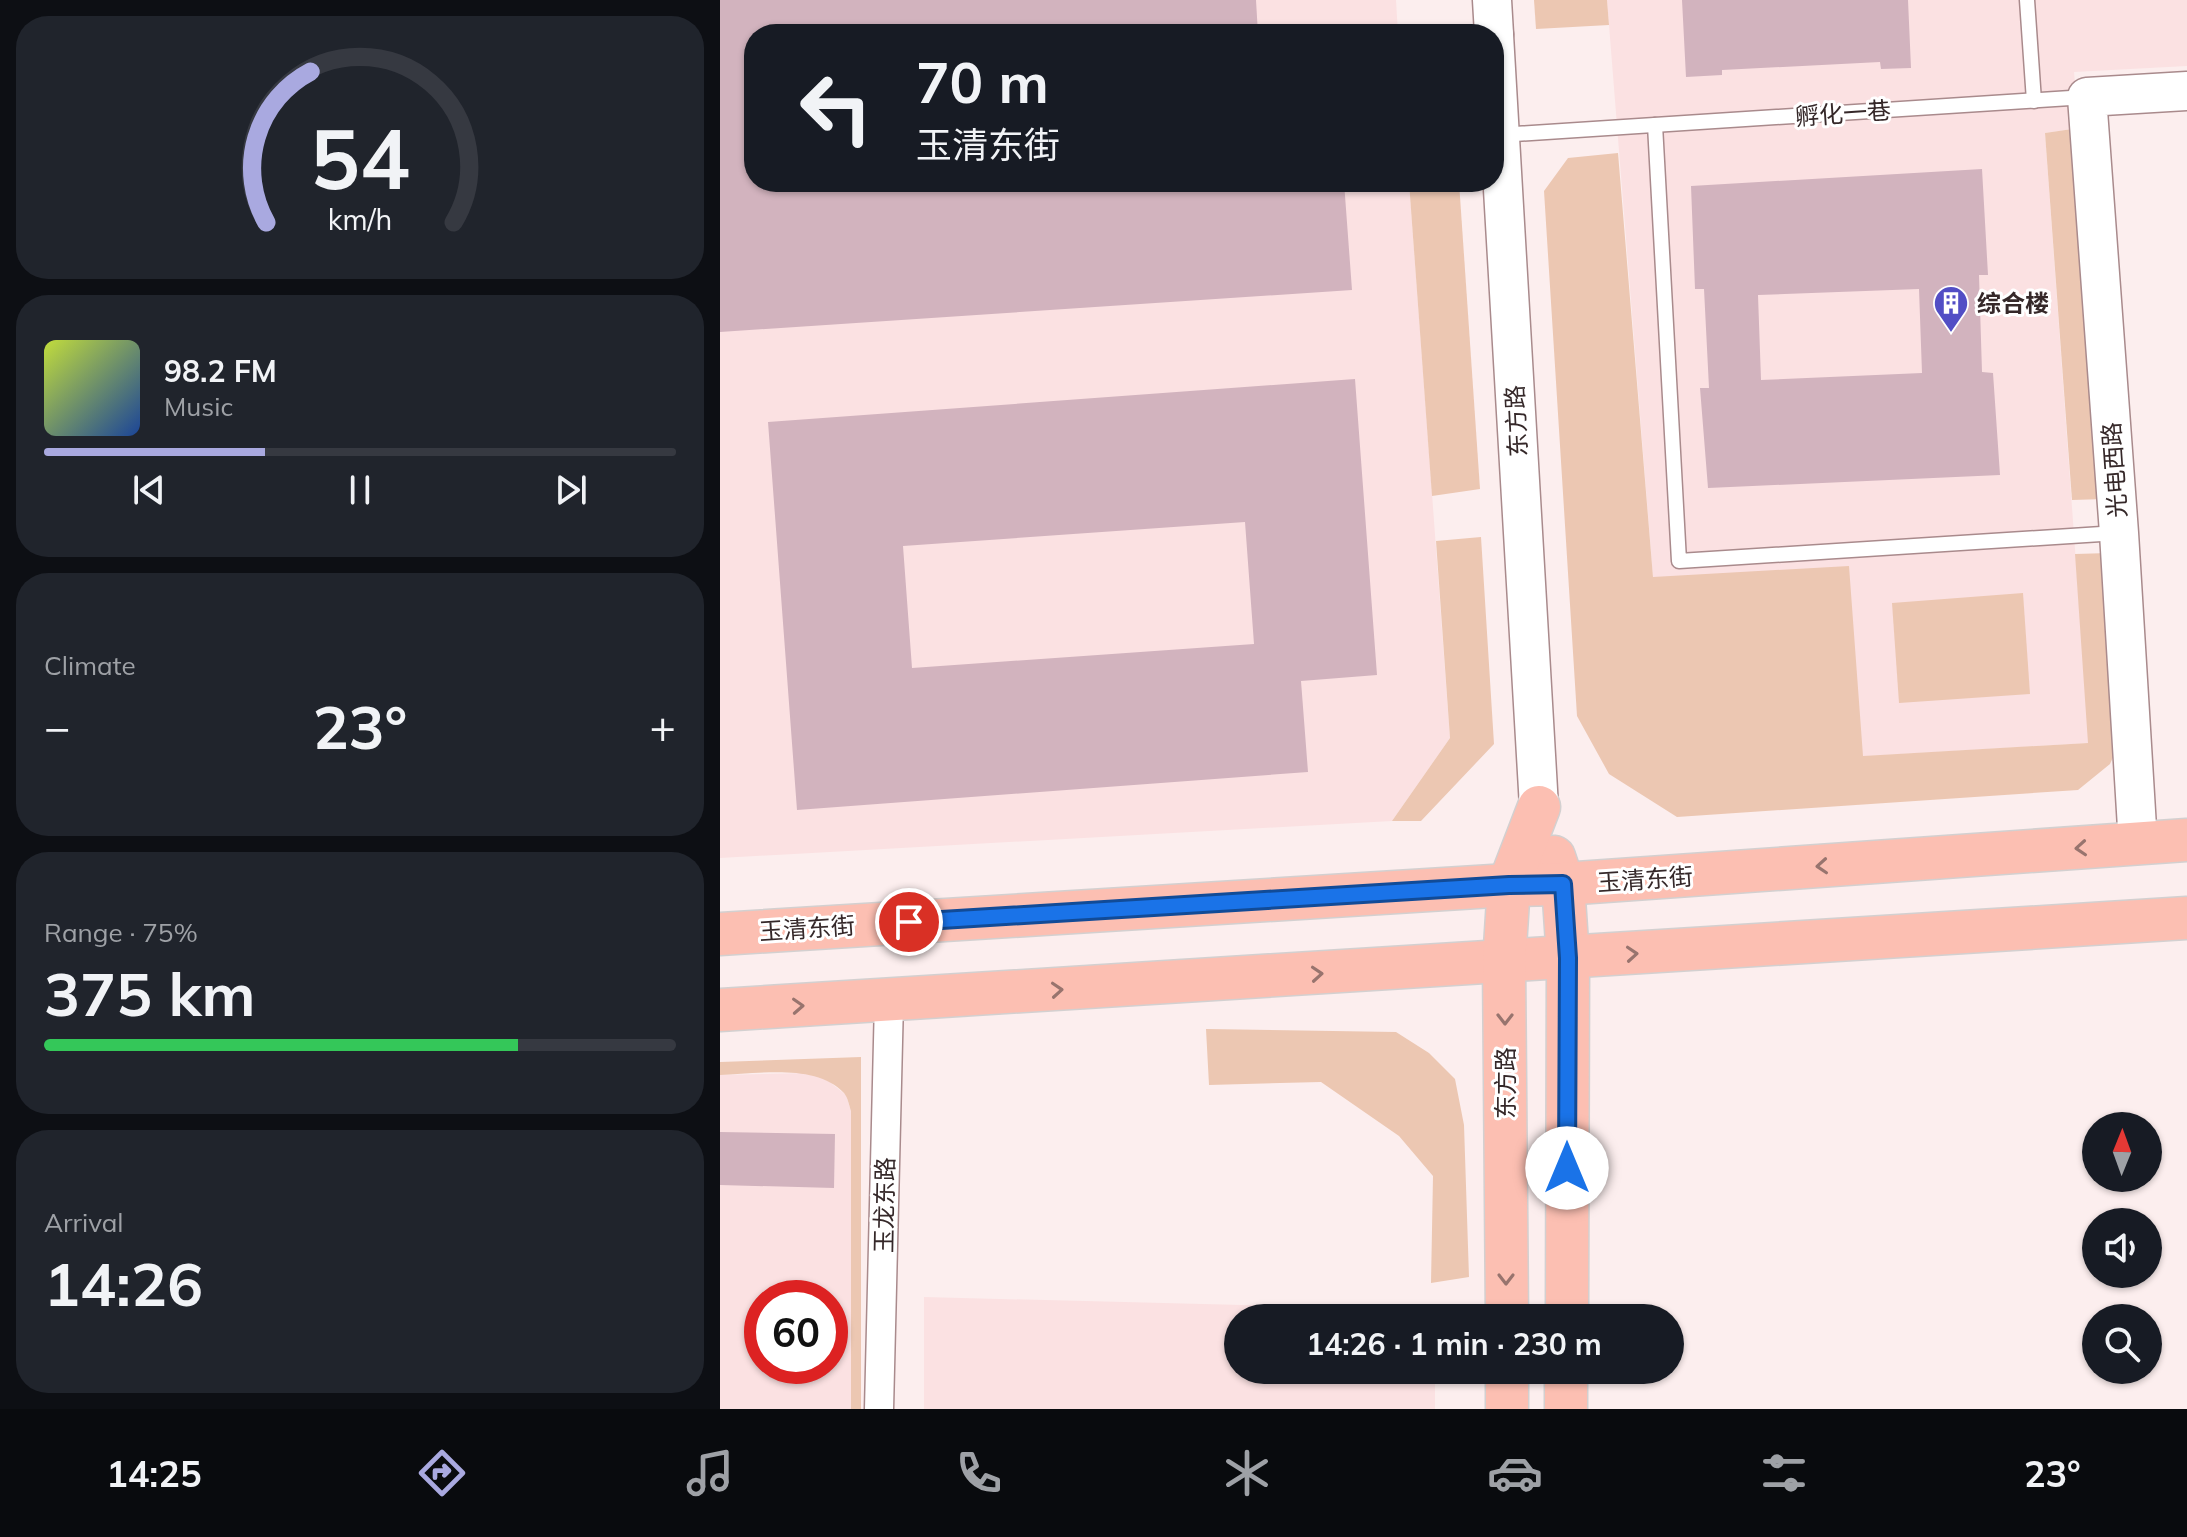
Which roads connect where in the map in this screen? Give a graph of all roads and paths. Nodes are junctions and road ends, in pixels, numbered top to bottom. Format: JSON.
{"nodes":[{"id":1,"x":1492,"y":0,"type":"edge"},
{"id":2,"x":2027,"y":0,"type":"edge"},
{"id":3,"x":1493,"y":24,"type":"edge"},
{"id":4,"x":2187,"y":91,"type":"edge"},
{"id":5,"x":2087,"y":97,"type":"junction"},
{"id":6,"x":2034,"y":101,"type":"junction"},
{"id":7,"x":1655,"y":125,"type":"junction"},
{"id":8,"x":1504,"y":135,"type":"edge"},
{"id":9,"x":1502,"y":192,"type":"edge"},
{"id":10,"x":2119,"y":533,"type":"junction"},
{"id":11,"x":1539,"y":807,"type":"junction"},
{"id":12,"x":2187,"y":840,"type":"edge"},
{"id":13,"x":2138,"y":844,"type":"junction"},
{"id":14,"x":1563,"y":884,"type":"junction"},
{"id":15,"x":1509,"y":885,"type":"junction"},
{"id":16,"x":2187,"y":918,"type":"edge"},
{"id":17,"x":720,"y":934,"type":"edge"},
{"id":18,"x":1568,"y":958,"type":"junction"},
{"id":19,"x":1504,"y":962,"type":"junction"},
{"id":20,"x":889,"y":1001,"type":"junction"},
{"id":21,"x":720,"y":1010,"type":"edge"},
{"id":22,"x":1507,"y":1304,"type":"edge"},
{"id":23,"x":1567,"y":1304,"type":"edge"},
{"id":24,"x":1507,"y":1384,"type":"edge"},
{"id":25,"x":1566,"y":1384,"type":"edge"},
{"id":26,"x":879,"y":1409,"type":"edge"},
{"id":27,"x":1507,"y":1409,"type":"edge"},
{"id":28,"x":1566,"y":1409,"type":"edge"}],
"edges":[{"from":1,"to":3,"type":"street","name":"东方路"},
{"from":2,"to":6,"type":"lane"},
{"from":4,"to":5,"type":"street","name":"孵化一巷"},
{"from":5,"to":6,"type":"lane","name":"孵化一巷"},
{"from":5,"to":10,"type":"street","name":"光电西路"},
{"from":6,"to":7,"type":"lane","name":"孵化一巷"},
{"from":7,"to":8,"type":"lane","name":"孵化一巷"},
{"from":7,"to":10,"type":"lane"},
{"from":9,"to":11,"type":"street","name":"东方路"},
{"from":10,"to":13,"type":"street","name":"光电西路"},
{"from":11,"to":14,"type":"main road","name":"东方路"},
{"from":11,"to":15,"type":"main road","name":"东方路"},
{"from":12,"to":13,"type":"main road","name":"玉清东街"},
{"from":13,"to":14,"type":"main road","name":"玉清东街","one_way":true},
{"from":14,"to":15,"type":"main road","name":"玉清东街"},
{"from":14,"to":18,"type":"main road","name":"东方路"},
{"from":15,"to":17,"type":"main road","name":"玉清东街"},
{"from":15,"to":19,"type":"main road","name":"东方路"},
{"from":18,"to":16,"type":"main road","one_way":true},
{"from":18,"to":19,"type":"main road"},
{"from":18,"to":23,"type":"main road","name":"东方路"},
{"from":20,"to":19,"type":"main road","one_way":true},
{"from":19,"to":22,"type":"main road","name":"东方路","one_way":true},
{"from":21,"to":20,"type":"main road","one_way":true},
{"from":20,"to":26,"type":"street","name":"玉龙东路"},
{"from":24,"to":27,"type":"main road"},
{"from":25,"to":28,"type":"main road"}]}
